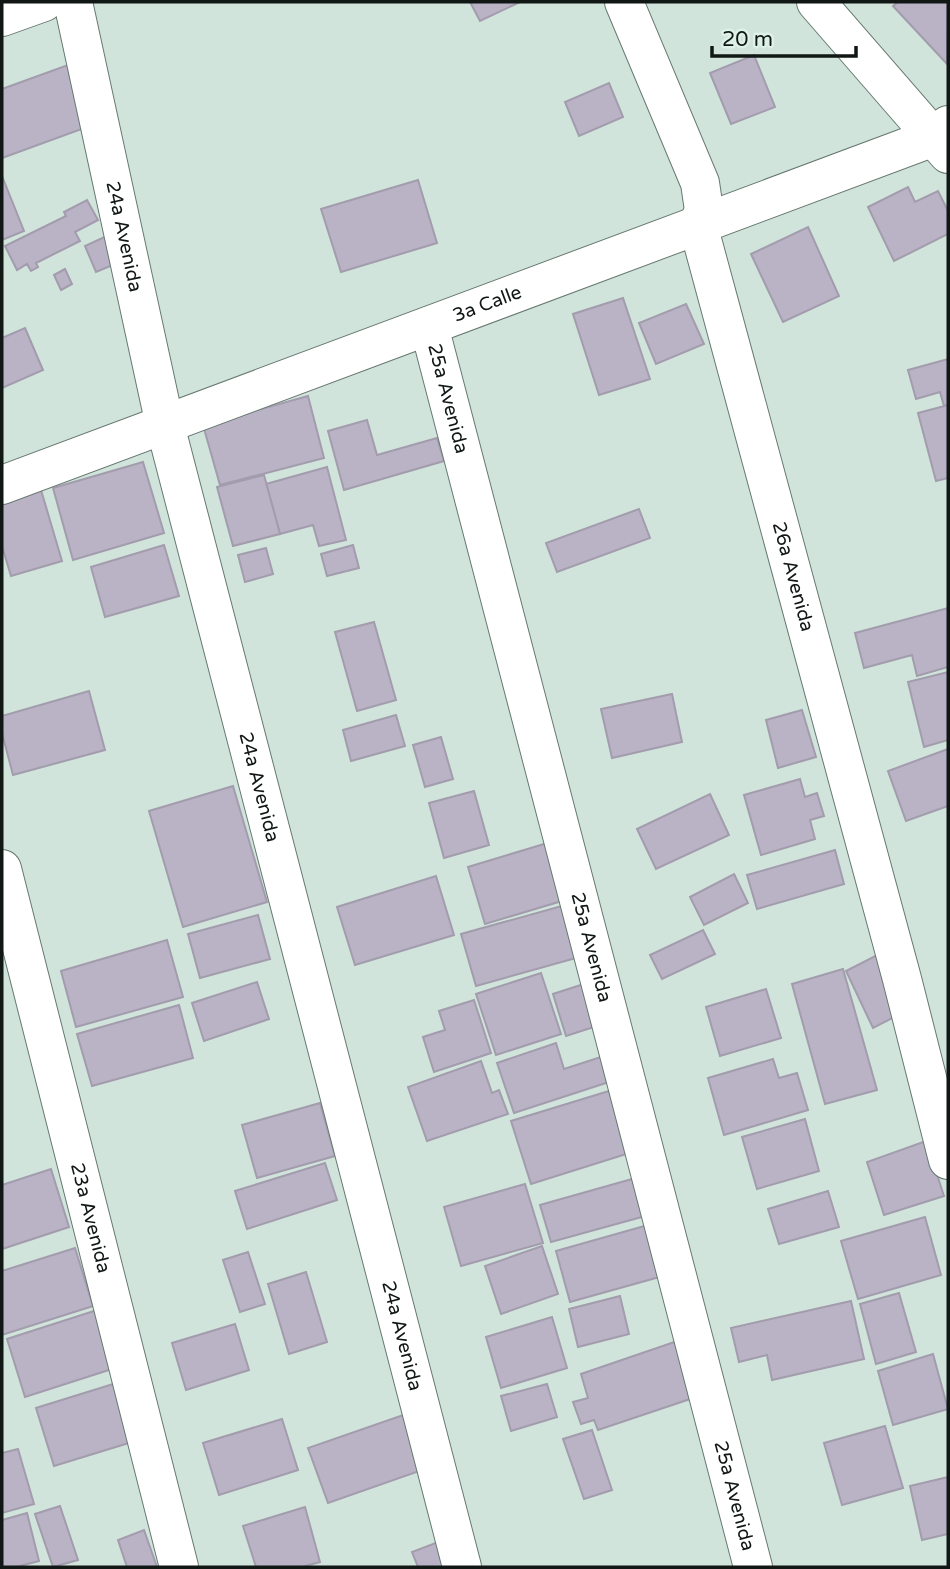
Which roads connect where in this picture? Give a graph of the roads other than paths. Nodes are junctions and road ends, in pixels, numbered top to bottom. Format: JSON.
{"nodes":[{"id":1,"x":44,"y":2,"type":"edge"},
{"id":2,"x":73,"y":2,"type":"edge"},
{"id":3,"x":624,"y":2,"type":"edge"},
{"id":4,"x":816,"y":2,"type":"edge"},
{"id":5,"x":2,"y":18,"type":"edge"},
{"id":6,"x":943,"y":139,"type":"edge"},
{"id":7,"x":698,"y":225,"type":"junction"},
{"id":8,"x":429,"y":326,"type":"junction"},
{"id":9,"x":164,"y":425,"type":"junction"},
{"id":10,"x":2,"y":485,"type":"edge"},
{"id":11,"x":2,"y":869,"type":"edge"},
{"id":12,"x":948,"y":1160,"type":"edge"},
{"id":13,"x":179,"y":1567,"type":"edge"},
{"id":14,"x":462,"y":1567,"type":"edge"},
{"id":15,"x":753,"y":1567,"type":"edge"}],
"edges":[{"from":1,"to":5,"type":"street"},
{"from":2,"to":9,"type":"street","name":"24a Avenida"},
{"from":3,"to":7,"type":"street","name":"26a Avenida"},
{"from":4,"to":6,"type":"street"},
{"from":6,"to":7,"type":"street","name":"3a Calle"},
{"from":7,"to":8,"type":"street","name":"3a Calle"},
{"from":7,"to":12,"type":"street","name":"26a Avenida"},
{"from":8,"to":9,"type":"street","name":"3a Calle"},
{"from":8,"to":15,"type":"street","name":"25a Avenida"},
{"from":9,"to":10,"type":"street","name":"3a Calle"},
{"from":9,"to":14,"type":"street","name":"24a Avenida"},
{"from":11,"to":13,"type":"street","name":"23a Avenida"}]}
